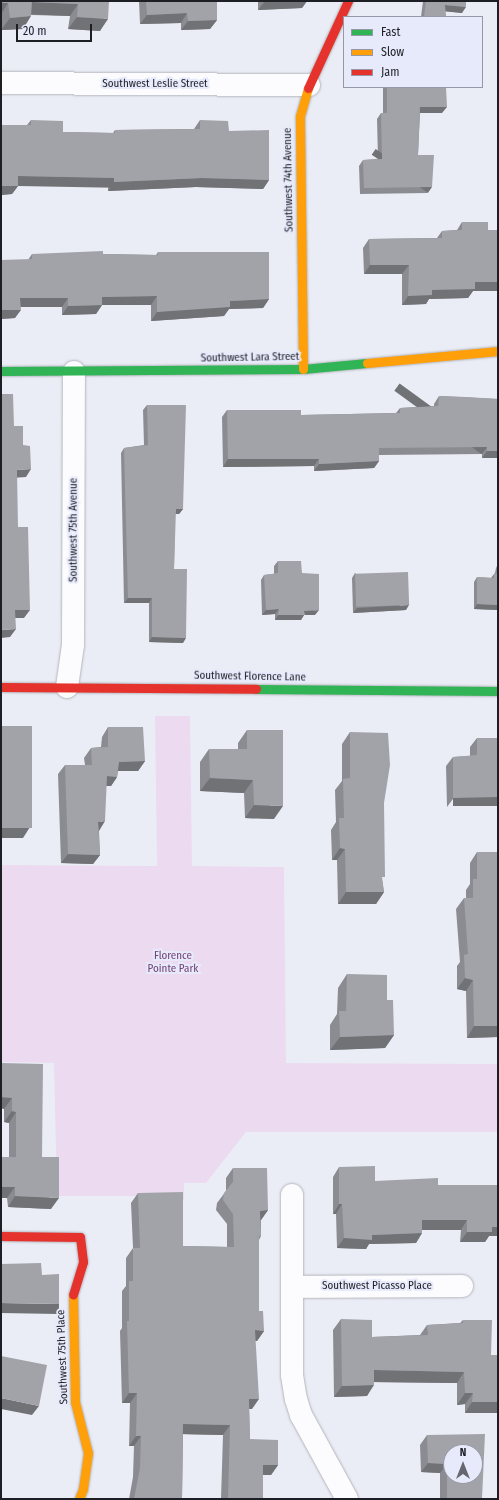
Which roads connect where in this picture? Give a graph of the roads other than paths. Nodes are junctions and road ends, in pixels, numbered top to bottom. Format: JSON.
{"nodes":[{"id":1,"x":348,"y":1,"type":"edge"},
{"id":2,"x":1,"y":83,"type":"edge"},
{"id":3,"x":310,"y":85,"type":"junction"},
{"id":4,"x":498,"y":351,"type":"edge"},
{"id":5,"x":303,"y":369,"type":"junction"},
{"id":6,"x":1,"y":371,"type":"edge"},
{"id":7,"x":74,"y":372,"type":"junction"},
{"id":8,"x":1,"y":687,"type":"edge"},
{"id":9,"x":67,"y":687,"type":"junction"},
{"id":10,"x":498,"y":691,"type":"edge"},
{"id":11,"x":292,"y":1195,"type":"dead end"},
{"id":12,"x":1,"y":1236,"type":"edge"},
{"id":13,"x":462,"y":1286,"type":"dead end"},
{"id":14,"x":292,"y":1287,"type":"junction"},
{"id":15,"x":79,"y":1499,"type":"edge"},
{"id":16,"x":347,"y":1499,"type":"edge"}],
"edges":[{"from":1,"to":3,"type":"street","name":"Southwest 74th Avenue"},
{"from":2,"to":3,"type":"street","name":"Southwest Leslie Street"},
{"from":3,"to":5,"type":"street","name":"Southwest 74th Avenue"},
{"from":4,"to":5,"type":"street","name":"Southwest Lara Street"},
{"from":5,"to":7,"type":"street","name":"Southwest Lara Street"},
{"from":6,"to":7,"type":"street","name":"Southwest Lara Street"},
{"from":7,"to":9,"type":"street","name":"Southwest 75th Avenue"},
{"from":8,"to":9,"type":"street","name":"Southwest Florence Lane"},
{"from":9,"to":10,"type":"street","name":"Southwest Florence Lane"},
{"from":11,"to":14,"type":"street"},
{"from":12,"to":15,"type":"street","name":"Southwest 75th Place"},
{"from":13,"to":14,"type":"street","name":"Southwest Picasso Place"},
{"from":14,"to":16,"type":"street"}]}
